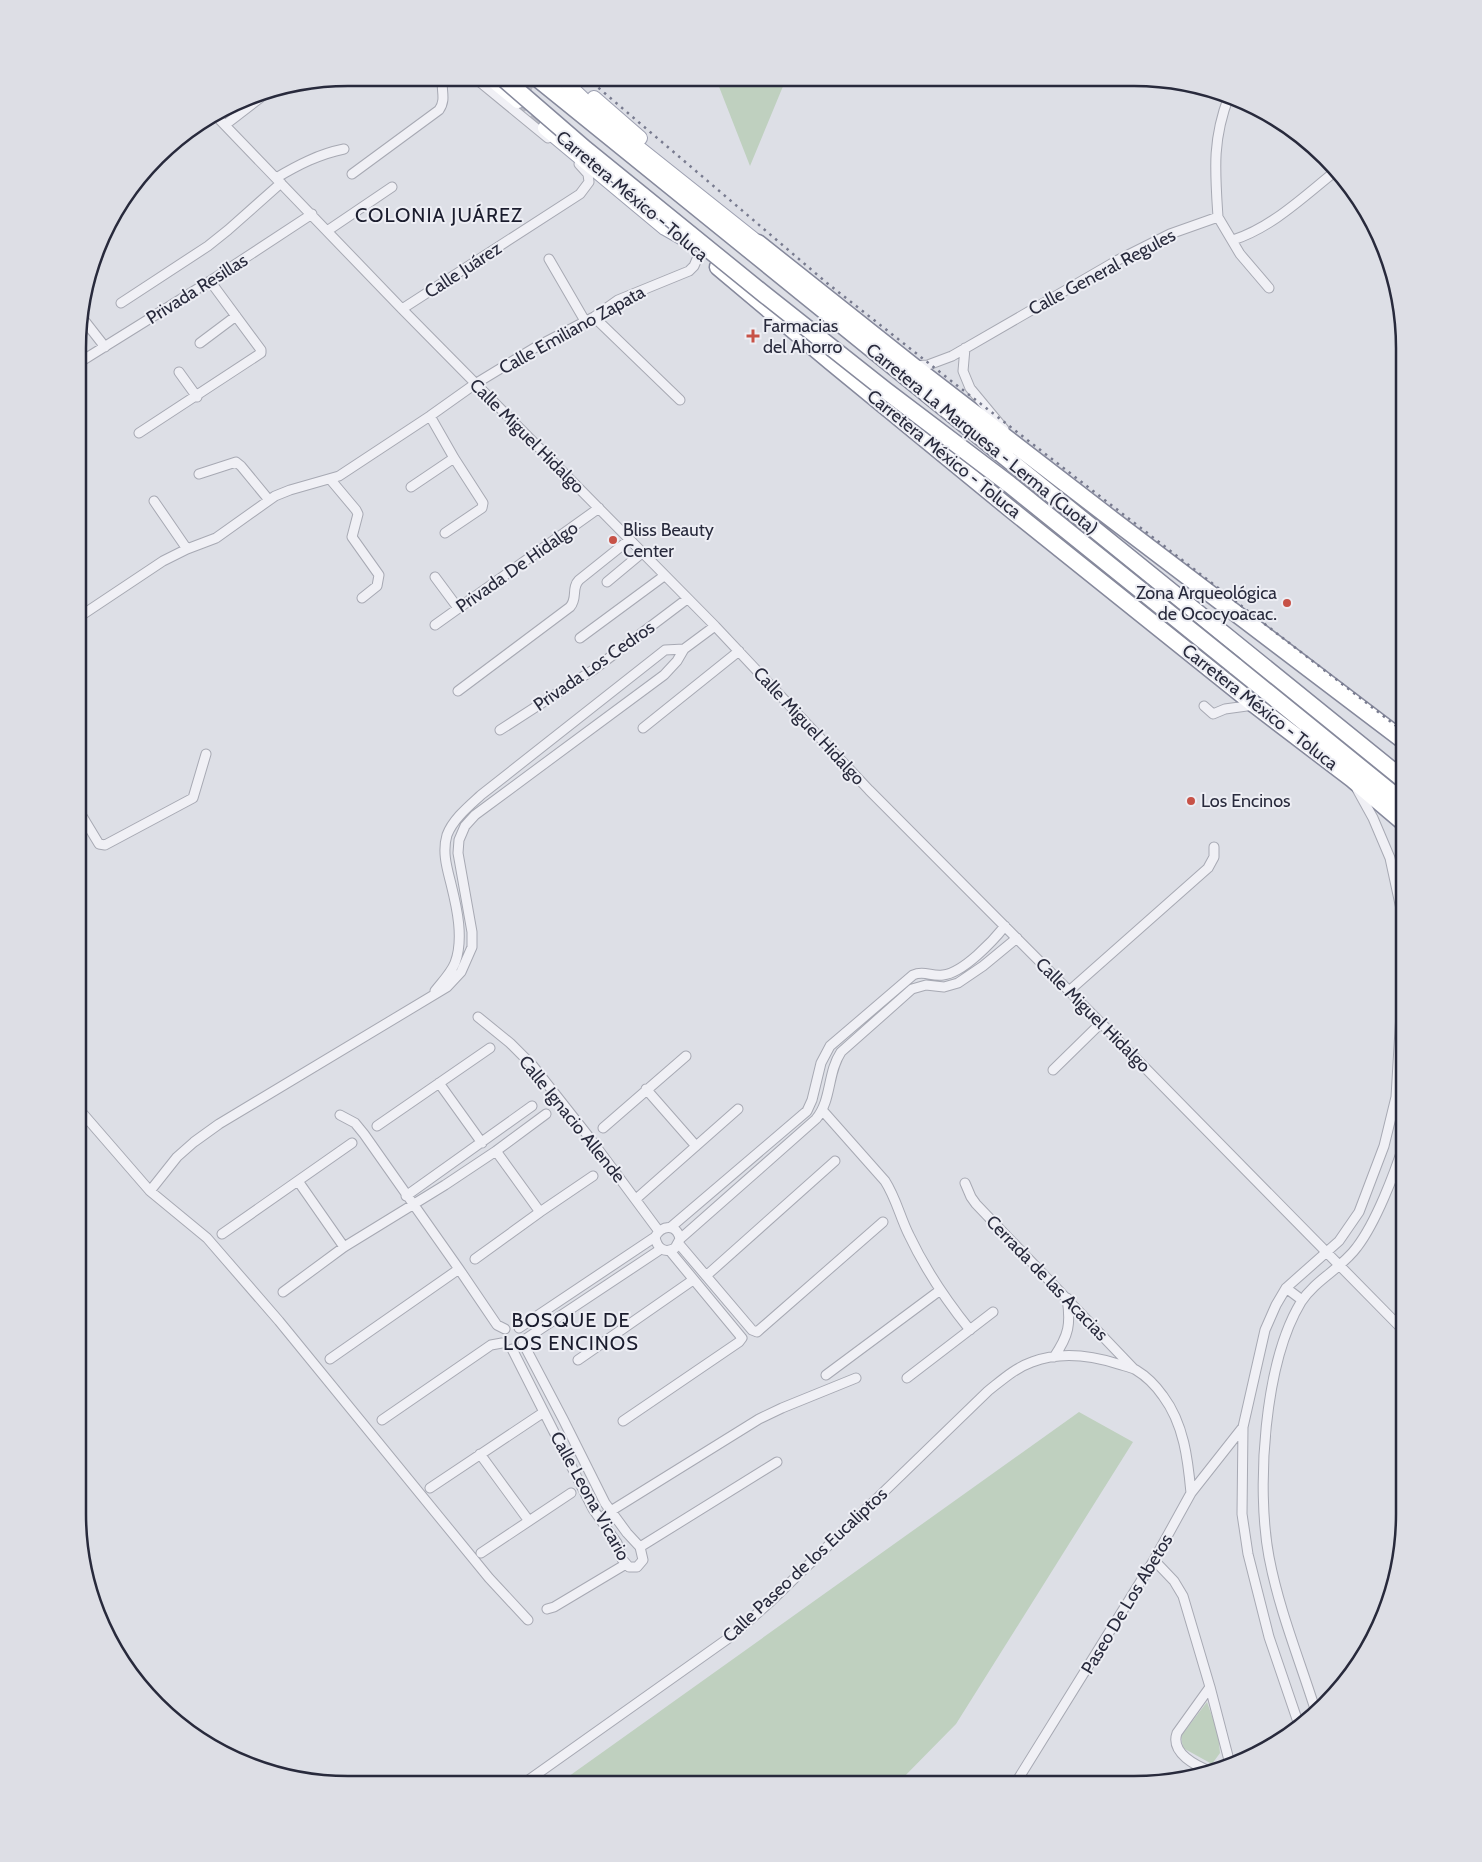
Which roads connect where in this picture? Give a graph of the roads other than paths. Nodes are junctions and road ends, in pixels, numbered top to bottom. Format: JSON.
{"nodes":[{"id":1,"x":442,"y":86,"type":"edge"},
{"id":2,"x":485,"y":86,"type":"edge"},
{"id":3,"x":500,"y":86,"type":"edge"},
{"id":4,"x":513,"y":86,"type":"edge"},
{"id":5,"x":547,"y":86,"type":"edge"},
{"id":6,"x":569,"y":86,"type":"tunnel mouth"},
{"id":7,"x":583,"y":88,"type":"tunnel mouth"},
{"id":8,"x":1226,"y":103,"type":"edge"},
{"id":9,"x":251,"y":105,"type":"edge"},
{"id":10,"x":219,"y":120,"type":"edge"},
{"id":11,"x":225,"y":126,"type":"junction"},
{"id":12,"x":545,"y":128,"type":"tunnel mouth"},
{"id":13,"x":344,"y":149,"type":"dead end"},
{"id":14,"x":352,"y":174,"type":"dead end"},
{"id":15,"x":1331,"y":175,"type":"edge"},
{"id":16,"x":279,"y":180,"type":"junction"},
{"id":17,"x":392,"y":187,"type":"dead end"},
{"id":18,"x":312,"y":214,"type":"junction"},
{"id":19,"x":1218,"y":217,"type":"junction"},
{"id":20,"x":327,"y":231,"type":"junction"},
{"id":21,"x":1233,"y":240,"type":"junction"},
{"id":22,"x":758,"y":243,"type":"junction"},
{"id":23,"x":694,"y":246,"type":"junction"},
{"id":24,"x":549,"y":259,"type":"dead end"},
{"id":25,"x":210,"y":281,"type":"junction"},
{"id":26,"x":1269,"y":288,"type":"dead end"},
{"id":27,"x":121,"y":303,"type":"dead end"},
{"id":28,"x":402,"y":309,"type":"junction"},
{"id":29,"x":236,"y":316,"type":"junction"},
{"id":30,"x":594,"y":316,"type":"junction"},
{"id":31,"x":585,"y":321,"type":"junction"},
{"id":32,"x":87,"y":325,"type":"edge"},
{"id":33,"x":200,"y":343,"type":"dead end"},
{"id":34,"x":104,"y":347,"type":"junction"},
{"id":35,"x":966,"y":348,"type":"junction"},
{"id":36,"x":86,"y":358,"type":"edge"},
{"id":37,"x":913,"y":366,"type":"junction"},
{"id":38,"x":179,"y":372,"type":"dead end"},
{"id":39,"x":475,"y":384,"type":"junction"},
{"id":40,"x":197,"y":396,"type":"junction"},
{"id":41,"x":680,"y":400,"type":"dead end"},
{"id":42,"x":430,"y":416,"type":"junction"},
{"id":43,"x":139,"y":433,"type":"dead end"},
{"id":44,"x":1020,"y":448,"type":"junction"},
{"id":45,"x":454,"y":458,"type":"junction"},
{"id":46,"x":198,"y":474,"type":"dead end"},
{"id":47,"x":330,"y":479,"type":"junction"},
{"id":48,"x":411,"y":487,"type":"dead end"},
{"id":49,"x":269,"y":500,"type":"junction"},
{"id":50,"x":154,"y":501,"type":"dead end"},
{"id":51,"x":598,"y":508,"type":"junction"},
{"id":52,"x":445,"y":533,"type":"dead end"},
{"id":53,"x":629,"y":540,"type":"junction"},
{"id":54,"x":187,"y":549,"type":"junction"},
{"id":55,"x":643,"y":552,"type":"junction"},
{"id":56,"x":664,"y":576,"type":"junction"},
{"id":57,"x":435,"y":577,"type":"dead end"},
{"id":58,"x":607,"y":582,"type":"dead end"},
{"id":59,"x":362,"y":598,"type":"dead end"},
{"id":60,"x":687,"y":599,"type":"junction"},
{"id":61,"x":458,"y":608,"type":"junction"},
{"id":62,"x":86,"y":612,"type":"edge"},
{"id":63,"x":434,"y":624,"type":"dead end"},
{"id":64,"x":715,"y":626,"type":"junction"},
{"id":65,"x":580,"y":638,"type":"dead end"},
{"id":66,"x":684,"y":649,"type":"junction"},
{"id":67,"x":739,"y":651,"type":"junction"},
{"id":68,"x":458,"y":691,"type":"dead end"},
{"id":69,"x":1254,"y":705,"type":"junction"},
{"id":70,"x":1204,"y":706,"type":"dead end"},
{"id":71,"x":643,"y":728,"type":"dead end"},
{"id":72,"x":500,"y":730,"type":"dead end"},
{"id":73,"x":1396,"y":734,"type":"edge"},
{"id":74,"x":206,"y":754,"type":"dead end"},
{"id":75,"x":1396,"y":774,"type":"edge"},
{"id":76,"x":1352,"y":779,"type":"junction"},
{"id":77,"x":1396,"y":797,"type":"edge"},
{"id":78,"x":1396,"y":816,"type":"edge"},
{"id":79,"x":86,"y":824,"type":"edge"},
{"id":80,"x":1214,"y":847,"type":"dead end"},
{"id":81,"x":458,"y":853,"type":"junction"},
{"id":82,"x":451,"y":884,"type":"junction"},
{"id":83,"x":1396,"y":885,"type":"edge"},
{"id":84,"x":1004,"y":926,"type":"junction"},
{"id":85,"x":1017,"y":938,"type":"junction"},
{"id":86,"x":992,"y":941,"type":"junction"},
{"id":87,"x":1001,"y":951,"type":"junction"},
{"id":88,"x":965,"y":965,"type":"junction"},
{"id":89,"x":971,"y":974,"type":"junction"},
{"id":90,"x":1069,"y":991,"type":"junction"},
{"id":91,"x":430,"y":996,"type":"junction"},
{"id":92,"x":478,"y":1017,"type":"dead end"},
{"id":93,"x":1102,"y":1023,"type":"junction"},
{"id":94,"x":490,"y":1048,"type":"dead end"},
{"id":95,"x":686,"y":1056,"type":"dead end"},
{"id":96,"x":1054,"y":1070,"type":"dead end"},
{"id":97,"x":817,"y":1077,"type":"junction"},
{"id":98,"x":830,"y":1080,"type":"junction"},
{"id":99,"x":439,"y":1083,"type":"junction"},
{"id":100,"x":646,"y":1089,"type":"junction"},
{"id":101,"x":1396,"y":1097,"type":"edge"},
{"id":102,"x":532,"y":1106,"type":"dead end"},
{"id":103,"x":738,"y":1109,"type":"dead end"},
{"id":104,"x":823,"y":1111,"type":"junction"},
{"id":105,"x":546,"y":1114,"type":"dead end"},
{"id":106,"x":340,"y":1115,"type":"dead end"},
{"id":107,"x":86,"y":1117,"type":"edge"},
{"id":108,"x":377,"y":1126,"type":"dead end"},
{"id":109,"x":603,"y":1128,"type":"dead end"},
{"id":110,"x":352,"y":1143,"type":"dead end"},
{"id":111,"x":482,"y":1143,"type":"junction"},
{"id":112,"x":696,"y":1146,"type":"junction"},
{"id":113,"x":496,"y":1151,"type":"junction"},
{"id":114,"x":835,"y":1161,"type":"dead end"},
{"id":115,"x":1396,"y":1166,"type":"edge"},
{"id":116,"x":593,"y":1176,"type":"dead end"},
{"id":117,"x":298,"y":1181,"type":"junction"},
{"id":118,"x":965,"y":1183,"type":"dead end"},
{"id":119,"x":150,"y":1190,"type":"junction"},
{"id":120,"x":406,"y":1196,"type":"junction"},
{"id":121,"x":636,"y":1199,"type":"junction"},
{"id":122,"x":412,"y":1205,"type":"junction"},
{"id":123,"x":540,"y":1212,"type":"junction"},
{"id":124,"x":883,"y":1222,"type":"dead end"},
{"id":125,"x":671,"y":1227,"type":"junction"},
{"id":126,"x":222,"y":1234,"type":"dead end"},
{"id":127,"x":657,"y":1234,"type":"junction"},
{"id":128,"x":680,"y":1242,"type":"junction"},
{"id":129,"x":344,"y":1247,"type":"junction"},
{"id":130,"x":666,"y":1250,"type":"junction"},
{"id":131,"x":1327,"y":1252,"type":"junction"},
{"id":132,"x":475,"y":1259,"type":"dead end"},
{"id":133,"x":1340,"y":1265,"type":"junction"},
{"id":134,"x":460,"y":1269,"type":"junction"},
{"id":135,"x":706,"y":1276,"type":"junction"},
{"id":136,"x":693,"y":1280,"type":"junction"},
{"id":137,"x":1286,"y":1288,"type":"junction"},
{"id":138,"x":940,"y":1291,"type":"junction"},
{"id":139,"x":283,"y":1292,"type":"dead end"},
{"id":140,"x":1067,"y":1298,"type":"junction"},
{"id":141,"x":1302,"y":1300,"type":"junction"},
{"id":142,"x":993,"y":1312,"type":"dead end"},
{"id":143,"x":1396,"y":1323,"type":"edge"},
{"id":144,"x":518,"y":1328,"type":"junction"},
{"id":145,"x":505,"y":1329,"type":"junction"},
{"id":146,"x":970,"y":1330,"type":"junction"},
{"id":147,"x":523,"y":1341,"type":"junction"},
{"id":148,"x":502,"y":1343,"type":"junction"},
{"id":149,"x":512,"y":1349,"type":"junction"},
{"id":150,"x":1054,"y":1356,"type":"junction"},
{"id":151,"x":330,"y":1358,"type":"dead end"},
{"id":152,"x":578,"y":1360,"type":"dead end"},
{"id":153,"x":1135,"y":1370,"type":"junction"},
{"id":154,"x":826,"y":1376,"type":"dead end"},
{"id":155,"x":856,"y":1378,"type":"dead end"},
{"id":156,"x":907,"y":1378,"type":"dead end"},
{"id":157,"x":544,"y":1412,"type":"junction"},
{"id":158,"x":563,"y":1419,"type":"junction"},
{"id":159,"x":382,"y":1420,"type":"dead end"},
{"id":160,"x":623,"y":1421,"type":"dead end"},
{"id":161,"x":551,"y":1425,"type":"junction"},
{"id":162,"x":1243,"y":1427,"type":"junction"},
{"id":163,"x":480,"y":1454,"type":"junction"},
{"id":164,"x":777,"y":1462,"type":"dead end"},
{"id":165,"x":430,"y":1488,"type":"dead end"},
{"id":166,"x":571,"y":1493,"type":"dead end"},
{"id":167,"x":1191,"y":1493,"type":"junction"},
{"id":168,"x":611,"y":1512,"type":"junction"},
{"id":169,"x":600,"y":1518,"type":"junction"},
{"id":170,"x":529,"y":1521,"type":"junction"},
{"id":171,"x":640,"y":1547,"type":"junction"},
{"id":172,"x":481,"y":1553,"type":"dead end"},
{"id":173,"x":1154,"y":1560,"type":"junction"},
{"id":174,"x":626,"y":1564,"type":"junction"},
{"id":175,"x":547,"y":1609,"type":"dead end"},
{"id":176,"x":528,"y":1620,"type":"dead end"},
{"id":177,"x":1210,"y":1687,"type":"junction"},
{"id":178,"x":1314,"y":1704,"type":"edge"},
{"id":179,"x":1298,"y":1718,"type":"edge"},
{"id":180,"x":1228,"y":1758,"type":"edge"},
{"id":181,"x":1200,"y":1767,"type":"edge"},
{"id":182,"x":534,"y":1776,"type":"edge"},
{"id":183,"x":1020,"y":1776,"type":"edge"}],
"edges":[{"from":1,"to":14,"type":"street"},
{"from":2,"to":28,"type":"street","name":"Calle Juárez"},
{"from":3,"to":23,"type":"main road","name":"Carretera México - Toluca"},
{"from":4,"to":77,"type":"highway","name":"Carretera La Marquesa - Lerma (Cuota)","bridge":true},
{"from":5,"to":75,"type":"highway","name":"Carretera La Marquesa - Lerma (Cuota)"},
{"from":6,"to":22,"type":"main road"},
{"from":7,"to":22,"type":"main road"},
{"from":8,"to":19,"type":"street"},
{"from":9,"to":11,"type":"street"},
{"from":10,"to":11,"type":"street","name":"Calle Miguel Hidalgo"},
{"from":11,"to":16,"type":"street","name":"Calle Miguel Hidalgo"},
{"from":12,"to":23,"type":"main road"},
{"from":13,"to":16,"type":"street"},
{"from":15,"to":21,"type":"street"},
{"from":16,"to":18,"type":"street","name":"Calle Miguel Hidalgo"},
{"from":16,"to":27,"type":"street"},
{"from":17,"to":20,"type":"street"},
{"from":18,"to":20,"type":"street","name":"Calle Miguel Hidalgo"},
{"from":18,"to":25,"type":"street","name":"Privada Resillas"},
{"from":19,"to":21,"type":"street"},
{"from":19,"to":35,"type":"street","name":"Calle General Regules"},
{"from":20,"to":28,"type":"street","name":"Calle Miguel Hidalgo"},
{"from":21,"to":26,"type":"street"},
{"from":22,"to":37,"type":"highway"},
{"from":23,"to":30,"type":"street","name":"Calle Emiliano Zapata"},
{"from":23,"to":69,"type":"highway","name":"Carretera México - Toluca"},
{"from":24,"to":31,"type":"street"},
{"from":25,"to":29,"type":"street"},
{"from":25,"to":34,"type":"street","name":"Privada Resillas"},
{"from":28,"to":39,"type":"street","name":"Calle Miguel Hidalgo"},
{"from":29,"to":33,"type":"street"},
{"from":29,"to":40,"type":"street"},
{"from":30,"to":31,"type":"street","name":"Calle Emiliano Zapata"},
{"from":30,"to":41,"type":"street"},
{"from":31,"to":39,"type":"street","name":"Calle Emiliano Zapata"},
{"from":32,"to":34,"type":"street"},
{"from":34,"to":36,"type":"street","name":"Privada Resillas"},
{"from":35,"to":37,"type":"street","name":"Calle General Regules"},
{"from":35,"to":44,"type":"street"},
{"from":37,"to":44,"type":"highway"},
{"from":38,"to":40,"type":"street"},
{"from":39,"to":42,"type":"street","name":"Calle Emiliano Zapata"},
{"from":39,"to":51,"type":"street","name":"Calle Miguel Hidalgo"},
{"from":40,"to":43,"type":"street"},
{"from":42,"to":45,"type":"street"},
{"from":42,"to":47,"type":"street","name":"Calle Emiliano Zapata"},
{"from":44,"to":73,"type":"highway"},
{"from":45,"to":48,"type":"street"},
{"from":45,"to":52,"type":"street"},
{"from":46,"to":49,"type":"street"},
{"from":47,"to":49,"type":"street","name":"Calle Emiliano Zapata"},
{"from":47,"to":59,"type":"street"},
{"from":49,"to":54,"type":"street","name":"Calle Emiliano Zapata"},
{"from":50,"to":54,"type":"street"},
{"from":51,"to":53,"type":"street","name":"Calle Miguel Hidalgo"},
{"from":51,"to":61,"type":"street","name":"Privada De Hidalgo"},
{"from":53,"to":55,"type":"street","name":"Calle Miguel Hidalgo"},
{"from":53,"to":68,"type":"street"},
{"from":54,"to":62,"type":"street","name":"Calle Emiliano Zapata"},
{"from":55,"to":56,"type":"street","name":"Calle Miguel Hidalgo"},
{"from":55,"to":58,"type":"street"},
{"from":56,"to":60,"type":"street","name":"Calle Miguel Hidalgo"},
{"from":56,"to":65,"type":"street"},
{"from":57,"to":61,"type":"street"},
{"from":60,"to":64,"type":"street","name":"Calle Miguel Hidalgo"},
{"from":60,"to":72,"type":"street","name":"Privada Los Cedros"},
{"from":61,"to":63,"type":"street","name":"Privada De Hidalgo"},
{"from":64,"to":66,"type":"street"},
{"from":64,"to":67,"type":"street","name":"Calle Miguel Hidalgo"},
{"from":66,"to":81,"type":"street"},
{"from":66,"to":82,"type":"street"},
{"from":67,"to":71,"type":"street"},
{"from":67,"to":84,"type":"street","name":"Calle Miguel Hidalgo"},
{"from":69,"to":70,"type":"street"},
{"from":69,"to":76,"type":"highway","name":"Carretera México - Toluca"},
{"from":74,"to":79,"type":"street"},
{"from":76,"to":78,"type":"highway","name":"Carretera México - Toluca"},
{"from":76,"to":83,"type":"street"},
{"from":80,"to":90,"type":"street"},
{"from":81,"to":82,"type":"street"},
{"from":81,"to":91,"type":"street"},
{"from":82,"to":91,"type":"street"},
{"from":84,"to":85,"type":"street","name":"Calle Miguel Hidalgo"},
{"from":84,"to":86,"type":"street"},
{"from":85,"to":87,"type":"street"},
{"from":85,"to":90,"type":"street","name":"Calle Miguel Hidalgo"},
{"from":86,"to":87,"type":"street"},
{"from":86,"to":88,"type":"street"},
{"from":87,"to":89,"type":"street"},
{"from":88,"to":89,"type":"street"},
{"from":88,"to":97,"type":"street"},
{"from":89,"to":98,"type":"street"},
{"from":90,"to":93,"type":"street","name":"Calle Miguel Hidalgo"},
{"from":91,"to":119,"type":"street"},
{"from":92,"to":121,"type":"street","name":"Calle Ignacio Allende"},
{"from":93,"to":96,"type":"street"},
{"from":93,"to":131,"type":"street","name":"Calle Miguel Hidalgo"},
{"from":94,"to":99,"type":"street"},
{"from":95,"to":100,"type":"street"},
{"from":97,"to":98,"type":"street"},
{"from":97,"to":125,"type":"street"},
{"from":98,"to":104,"type":"street"},
{"from":99,"to":108,"type":"street"},
{"from":99,"to":111,"type":"street"},
{"from":100,"to":109,"type":"street"},
{"from":100,"to":112,"type":"street"},
{"from":101,"to":131,"type":"street"},
{"from":102,"to":111,"type":"street"},
{"from":103,"to":112,"type":"street"},
{"from":104,"to":128,"type":"street"},
{"from":104,"to":138,"type":"street"},
{"from":105,"to":113,"type":"street"},
{"from":106,"to":120,"type":"street"},
{"from":107,"to":119,"type":"street"},
{"from":110,"to":117,"type":"street"},
{"from":111,"to":120,"type":"street"},
{"from":112,"to":121,"type":"street"},
{"from":113,"to":122,"type":"street"},
{"from":113,"to":123,"type":"street"},
{"from":114,"to":135,"type":"street"},
{"from":115,"to":133,"type":"street"},
{"from":116,"to":123,"type":"street"},
{"from":117,"to":126,"type":"street"},
{"from":117,"to":129,"type":"street"},
{"from":118,"to":140,"type":"street","name":"Cerrada de las Acacias"},
{"from":119,"to":176,"type":"street"},
{"from":120,"to":122,"type":"street"},
{"from":121,"to":127,"type":"street","name":"Calle Ignacio Allende"},
{"from":122,"to":129,"type":"street"},
{"from":122,"to":134,"type":"street"},
{"from":123,"to":132,"type":"street"},
{"from":124,"to":135,"type":"street"},
{"from":125,"to":127,"type":"street"},
{"from":125,"to":128,"type":"street"},
{"from":127,"to":130,"type":"street"},
{"from":127,"to":144,"type":"street"},
{"from":128,"to":130,"type":"street"},
{"from":128,"to":135,"type":"street"},
{"from":129,"to":139,"type":"street"},
{"from":130,"to":136,"type":"street"},
{"from":130,"to":147,"type":"street"},
{"from":131,"to":133,"type":"street","name":"Calle Miguel Hidalgo"},
{"from":131,"to":137,"type":"street"},
{"from":133,"to":141,"type":"street"},
{"from":133,"to":143,"type":"street","name":"Calle Miguel Hidalgo"},
{"from":134,"to":145,"type":"street"},
{"from":134,"to":151,"type":"street"},
{"from":136,"to":152,"type":"street"},
{"from":136,"to":160,"type":"street"},
{"from":137,"to":141,"type":"street"},
{"from":137,"to":162,"type":"street"},
{"from":138,"to":146,"type":"street"},
{"from":138,"to":154,"type":"street"},
{"from":140,"to":150,"type":"street"},
{"from":140,"to":153,"type":"street","name":"Cerrada de las Acacias"},
{"from":141,"to":178,"type":"street"},
{"from":142,"to":146,"type":"street"},
{"from":144,"to":145,"type":"street"},
{"from":144,"to":147,"type":"street"},
{"from":145,"to":148,"type":"street"},
{"from":146,"to":156,"type":"street"},
{"from":147,"to":149,"type":"street"},
{"from":147,"to":158,"type":"street","name":"Calle Leona Vicario"},
{"from":148,"to":149,"type":"street"},
{"from":148,"to":159,"type":"street"},
{"from":149,"to":157,"type":"street","name":"Calle Leona Vicario"},
{"from":150,"to":153,"type":"street","name":"Calle Paseo de los Eucaliptos"},
{"from":150,"to":182,"type":"street","name":"Calle Paseo de los Eucaliptos"},
{"from":153,"to":167,"type":"street","name":"Calle Paseo de los Eucaliptos"},
{"from":155,"to":168,"type":"street"},
{"from":157,"to":161,"type":"street","name":"Calle Leona Vicario"},
{"from":157,"to":163,"type":"street"},
{"from":158,"to":161,"type":"street","name":"Calle Leona Vicario"},
{"from":158,"to":168,"type":"street","name":"Calle Leona Vicario"},
{"from":161,"to":169,"type":"street","name":"Calle Leona Vicario"},
{"from":162,"to":167,"type":"street","name":"Paseo De Los Abetos"},
{"from":162,"to":179,"type":"street"},
{"from":163,"to":165,"type":"street"},
{"from":163,"to":170,"type":"street"},
{"from":164,"to":171,"type":"street"},
{"from":166,"to":170,"type":"street"},
{"from":167,"to":173,"type":"street","name":"Paseo De Los Abetos"},
{"from":168,"to":169,"type":"street"},
{"from":168,"to":171,"type":"street","name":"Calle Leona Vicario"},
{"from":169,"to":174,"type":"street","name":"Calle Leona Vicario"},
{"from":170,"to":172,"type":"street"},
{"from":171,"to":174,"type":"street","name":"Calle Leona Vicario"},
{"from":173,"to":177,"type":"street"},
{"from":173,"to":183,"type":"street","name":"Paseo De Los Abetos"},
{"from":174,"to":175,"type":"street"},
{"from":177,"to":180,"type":"street"},
{"from":177,"to":181,"type":"street"}]}
